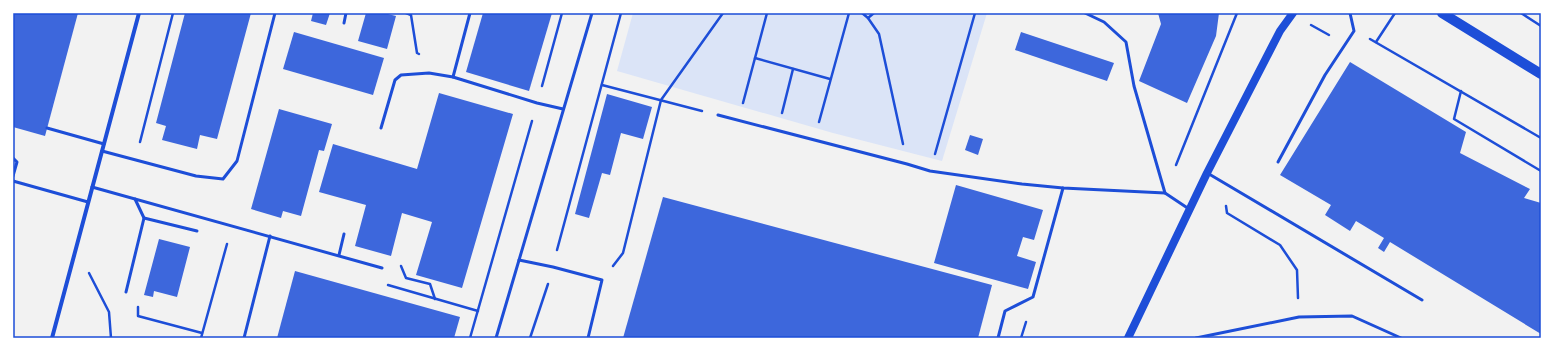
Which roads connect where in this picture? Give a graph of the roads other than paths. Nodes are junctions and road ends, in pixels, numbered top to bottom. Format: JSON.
{"nodes":[{"id":1,"x":139,"y":13,"type":"edge"},
{"id":2,"x":275,"y":13,"type":"edge"},
{"id":3,"x":346,"y":13,"type":"edge"},
{"id":4,"x":470,"y":13,"type":"edge"},
{"id":5,"x":592,"y":13,"type":"edge"},
{"id":6,"x":1085,"y":13,"type":"edge"},
{"id":7,"x":1350,"y":13,"type":"edge"},
{"id":8,"x":1442,"y":13,"type":"edge"},
{"id":9,"x":1292,"y":14,"type":"edge"},
{"id":10,"x":344,"y":23,"type":"dead end"},
{"id":11,"x":1541,"y":74,"type":"edge"},
{"id":12,"x":453,"y":77,"type":"junction"},
{"id":13,"x":564,"y":109,"type":"junction"},
{"id":14,"x":718,"y":115,"type":"road end"},
{"id":15,"x":47,"y":128,"type":"dead end"},
{"id":16,"x":381,"y":128,"type":"dead end"},
{"id":17,"x":104,"y":144,"type":"junction"},
{"id":18,"x":102,"y":151,"type":"junction"},
{"id":19,"x":13,"y":158,"type":"edge"},
{"id":20,"x":1278,"y":162,"type":"dead end"},
{"id":21,"x":1207,"y":173,"type":"junction"},
{"id":22,"x":13,"y":176,"type":"edge"},
{"id":23,"x":13,"y":181,"type":"edge"},
{"id":24,"x":92,"y":187,"type":"junction"},
{"id":25,"x":1063,"y":188,"type":"junction"},
{"id":26,"x":1165,"y":193,"type":"junction"},
{"id":27,"x":135,"y":199,"type":"junction"},
{"id":28,"x":88,"y":202,"type":"junction"},
{"id":29,"x":1189,"y":209,"type":"junction"},
{"id":30,"x":144,"y":218,"type":"junction"},
{"id":31,"x":197,"y":231,"type":"dead end"},
{"id":32,"x":344,"y":234,"type":"dead end"},
{"id":33,"x":270,"y":236,"type":"junction"},
{"id":34,"x":339,"y":255,"type":"junction"},
{"id":35,"x":519,"y":260,"type":"junction"},
{"id":36,"x":382,"y":268,"type":"road end"},
{"id":37,"x":126,"y":292,"type":"road end"},
{"id":38,"x":1422,"y":300,"type":"dead end"},
{"id":39,"x":52,"y":338,"type":"edge"},
{"id":40,"x":244,"y":338,"type":"edge"},
{"id":41,"x":496,"y":338,"type":"edge"},
{"id":42,"x":588,"y":338,"type":"edge"},
{"id":43,"x":998,"y":338,"type":"edge"},
{"id":44,"x":1128,"y":338,"type":"edge"},
{"id":45,"x":1196,"y":338,"type":"edge"},
{"id":46,"x":1401,"y":338,"type":"edge"}],
"edges":[{"from":1,"to":17,"type":"street"},
{"from":2,"to":18,"type":"lane"},
{"from":3,"to":10,"type":"lane"},
{"from":4,"to":12,"type":"lane"},
{"from":5,"to":13,"type":"lane"},
{"from":6,"to":26,"type":"lane"},
{"from":7,"to":20,"type":"lane"},
{"from":8,"to":11,"type":"main road"},
{"from":9,"to":21,"type":"main road"},
{"from":12,"to":13,"type":"lane"},
{"from":12,"to":16,"type":"lane"},
{"from":13,"to":35,"type":"lane"},
{"from":14,"to":25,"type":"lane"},
{"from":15,"to":17,"type":"lane"},
{"from":17,"to":18,"type":"street"},
{"from":18,"to":24,"type":"street"},
{"from":19,"to":22,"type":"lane"},
{"from":21,"to":29,"type":"main road"},
{"from":21,"to":38,"type":"lane"},
{"from":23,"to":28,"type":"lane"},
{"from":24,"to":27,"type":"lane"},
{"from":24,"to":28,"type":"street"},
{"from":25,"to":26,"type":"lane"},
{"from":25,"to":43,"type":"lane"},
{"from":26,"to":29,"type":"lane"},
{"from":27,"to":30,"type":"lane"},
{"from":27,"to":33,"type":"lane"},
{"from":28,"to":39,"type":"street"},
{"from":29,"to":44,"type":"main road"},
{"from":30,"to":31,"type":"lane"},
{"from":30,"to":37,"type":"lane"},
{"from":32,"to":34,"type":"lane"},
{"from":33,"to":34,"type":"lane"},
{"from":33,"to":40,"type":"lane"},
{"from":34,"to":36,"type":"lane"},
{"from":35,"to":41,"type":"lane"},
{"from":35,"to":42,"type":"lane"},
{"from":45,"to":46,"type":"lane"}]}
